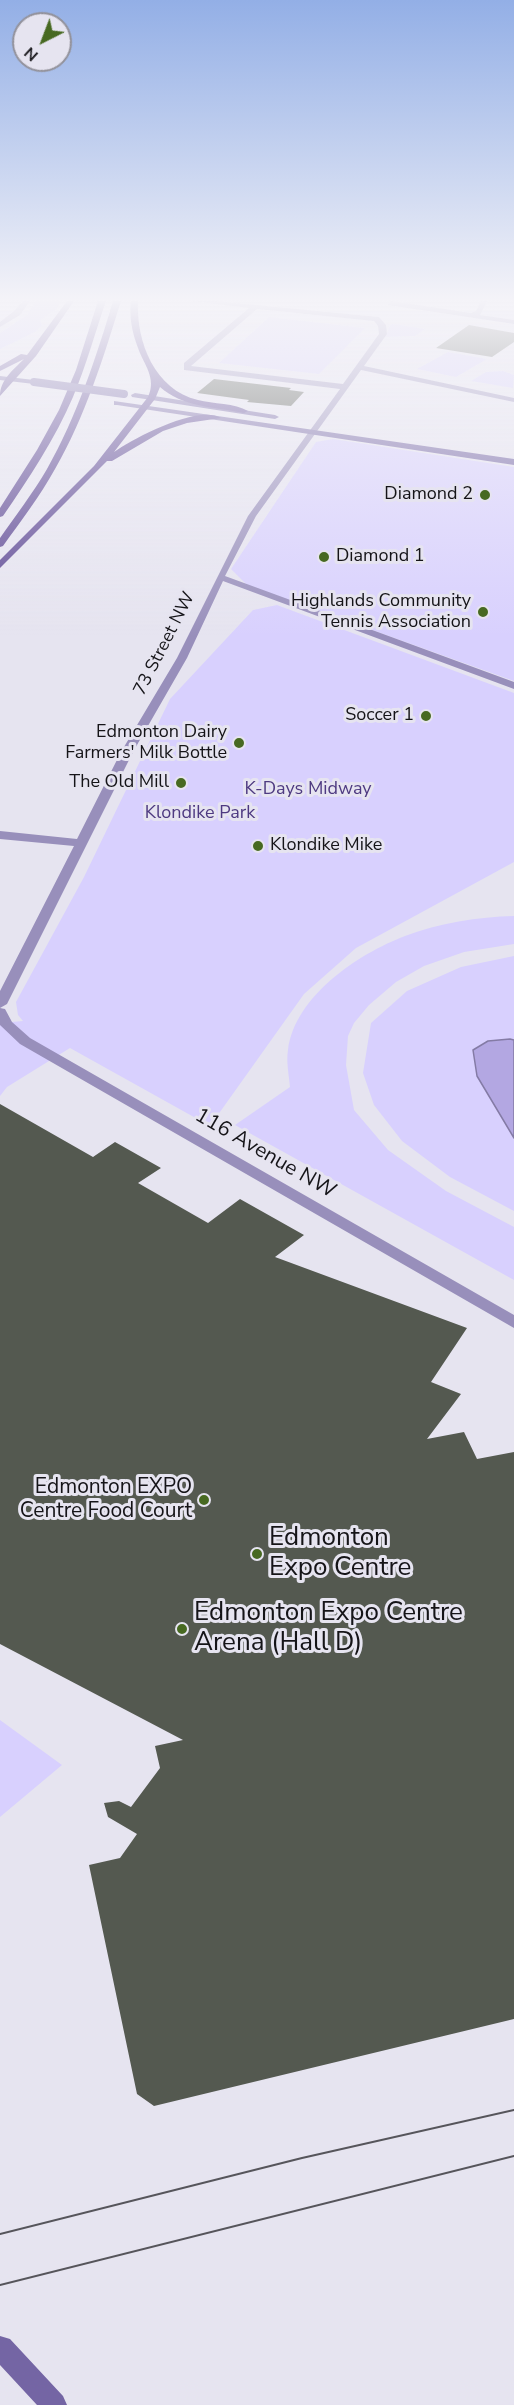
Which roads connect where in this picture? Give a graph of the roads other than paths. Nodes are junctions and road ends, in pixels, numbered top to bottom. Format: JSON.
{"nodes":[{"id":1,"x":62,"y":413,"type":"edge"},
{"id":2,"x":78,"y":413,"type":"edge"},
{"id":3,"x":139,"y":413,"type":"edge"},
{"id":4,"x":185,"y":413,"type":"edge"},
{"id":5,"x":253,"y":413,"type":"edge"},
{"id":6,"x":326,"y":413,"type":"edge"},
{"id":7,"x":217,"y":418,"type":"junction"},
{"id":8,"x":315,"y":428,"type":"junction"},
{"id":9,"x":514,"y":460,"type":"edge"},
{"id":10,"x":97,"y":468,"type":"junction"},
{"id":11,"x":0,"y":514,"type":"edge"},
{"id":12,"x":0,"y":543,"type":"edge"},
{"id":13,"x":0,"y":565,"type":"edge"},
{"id":14,"x":219,"y":577,"type":"junction"},
{"id":15,"x":514,"y":686,"type":"edge"},
{"id":16,"x":0,"y":835,"type":"edge"},
{"id":17,"x":81,"y":843,"type":"junction"},
{"id":18,"x":0,"y":1011,"type":"edge"},
{"id":19,"x":514,"y":1322,"type":"edge"},
{"id":20,"x":1,"y":2348,"type":"edge"},
{"id":21,"x":54,"y":2405,"type":"edge"}],
"edges":[{"from":1,"to":11,"type":"main road"},
{"from":2,"to":12,"type":"main road"},
{"from":3,"to":10,"type":"main road"},
{"from":4,"to":7,"type":"main road"},
{"from":5,"to":8,"type":"main road"},
{"from":6,"to":8,"type":"street","name":"73 Street NW"},
{"from":7,"to":8,"type":"main road"},
{"from":7,"to":10,"type":"main road"},
{"from":8,"to":9,"type":"main road"},
{"from":8,"to":14,"type":"street","name":"73 Street NW"},
{"from":10,"to":13,"type":"main road"},
{"from":14,"to":15,"type":"street"},
{"from":14,"to":17,"type":"street","name":"73 Street NW"},
{"from":16,"to":17,"type":"street"},
{"from":17,"to":18,"type":"street","name":"73 Street NW"},
{"from":18,"to":19,"type":"street","name":"116 Avenue NW"},
{"from":20,"to":21,"type":"main road"}]}
